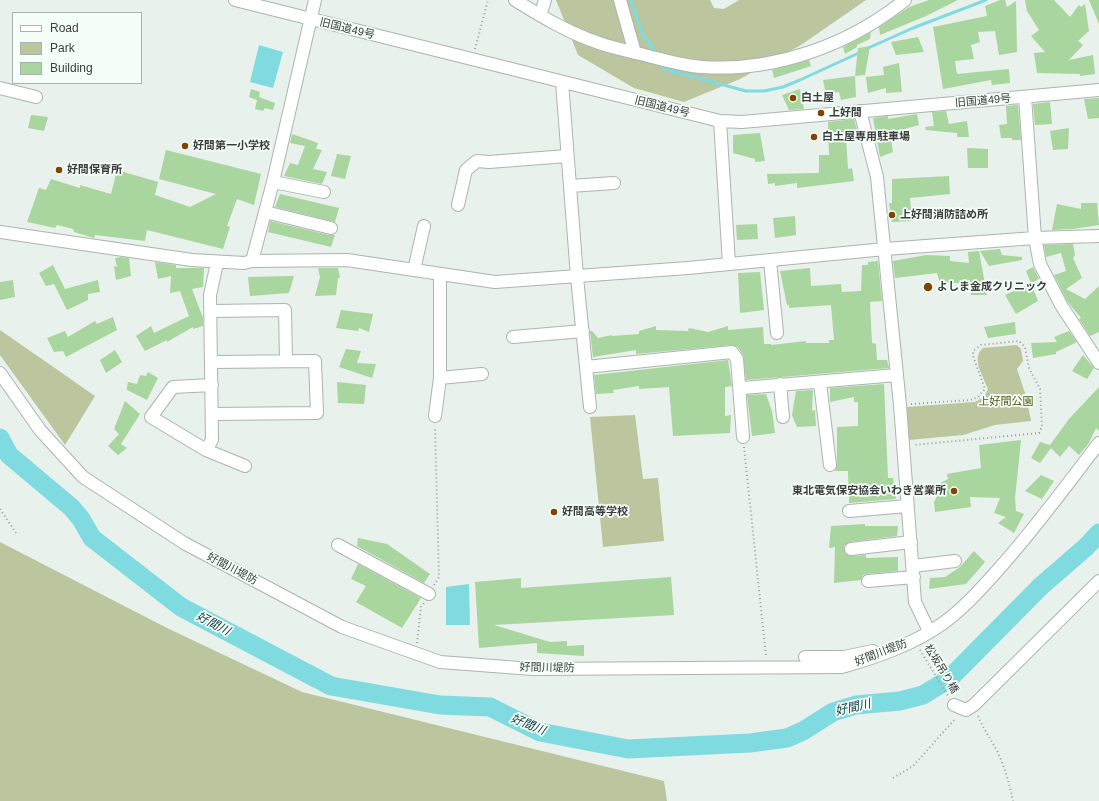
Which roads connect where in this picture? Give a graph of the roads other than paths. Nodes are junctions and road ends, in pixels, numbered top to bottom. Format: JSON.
{"nodes":[{"id":1,"x":235,"y":0,"type":"edge"},
{"id":2,"x":315,"y":0,"type":"edge"},
{"id":3,"x":515,"y":0,"type":"edge"},
{"id":4,"x":545,"y":0,"type":"edge"},
{"id":5,"x":620,"y":0,"type":"edge"},
{"id":6,"x":906,"y":0,"type":"edge"},
{"id":7,"x":540,"y":15,"type":"junction"},
{"id":8,"x":310,"y":19,"type":"junction"},
{"id":9,"x":635,"y":53,"type":"junction"},
{"id":10,"x":562,"y":82,"type":"junction"},
{"id":11,"x":0,"y":88,"type":"edge"},
{"id":12,"x":1099,"y":90,"type":"edge"},
{"id":13,"x":36,"y":97,"type":"dead end"},
{"id":14,"x":1025,"y":97,"type":"junction"},
{"id":15,"x":860,"y":111,"type":"junction"},
{"id":16,"x":720,"y":120,"type":"junction"},
{"id":17,"x":567,"y":156,"type":"junction"},
{"id":18,"x":273,"y":182,"type":"junction"},
{"id":19,"x":614,"y":183,"type":"dead end"},
{"id":20,"x":570,"y":186,"type":"junction"},
{"id":21,"x":324,"y":192,"type":"dead end"},
{"id":22,"x":458,"y":205,"type":"dead end"},
{"id":23,"x":265,"y":212,"type":"junction"},
{"id":24,"x":424,"y":226,"type":"dead end"},
{"id":25,"x":331,"y":228,"type":"dead end"},
{"id":26,"x":0,"y":232,"type":"edge"},
{"id":27,"x":1099,"y":236,"type":"edge"},
{"id":28,"x":1035,"y":238,"type":"junction"},
{"id":29,"x":885,"y":249,"type":"junction"},
{"id":30,"x":770,"y":260,"type":"junction"},
{"id":31,"x":252,"y":261,"type":"junction"},
{"id":32,"x":217,"y":263,"type":"junction"},
{"id":33,"x":729,"y":264,"type":"junction"},
{"id":34,"x":414,"y":270,"type":"junction"},
{"id":35,"x":577,"y":276,"type":"junction"},
{"id":36,"x":440,"y":277,"type":"junction"},
{"id":37,"x":211,"y":311,"type":"junction"},
{"id":38,"x":583,"y":331,"type":"junction"},
{"id":39,"x":777,"y":333,"type":"dead end"},
{"id":40,"x":513,"y":337,"type":"dead end"},
{"id":41,"x":286,"y":361,"type":"junction"},
{"id":42,"x":212,"y":362,"type":"junction"},
{"id":43,"x":1099,"y":363,"type":"edge"},
{"id":44,"x":586,"y":367,"type":"junction"},
{"id":45,"x":0,"y":373,"type":"edge"},
{"id":46,"x":482,"y":374,"type":"dead end"},
{"id":47,"x":897,"y":375,"type":"junction"},
{"id":48,"x":440,"y":378,"type":"junction"},
{"id":49,"x":820,"y":383,"type":"junction"},
{"id":50,"x":780,"y":384,"type":"junction"},
{"id":51,"x":212,"y":385,"type":"junction"},
{"id":52,"x":743,"y":388,"type":"dead end"},
{"id":53,"x":590,"y":407,"type":"dead end"},
{"id":54,"x":212,"y":414,"type":"junction"},
{"id":55,"x":435,"y":416,"type":"road end"},
{"id":56,"x":783,"y":417,"type":"dead end"},
{"id":57,"x":743,"y":437,"type":"road end"},
{"id":58,"x":1099,"y":442,"type":"edge"},
{"id":59,"x":206,"y":450,"type":"junction"},
{"id":60,"x":830,"y":465,"type":"dead end"},
{"id":61,"x":245,"y":466,"type":"dead end"},
{"id":62,"x":907,"y":506,"type":"junction"},
{"id":63,"x":849,"y":511,"type":"dead end"},
{"id":64,"x":911,"y":542,"type":"junction"},
{"id":65,"x":338,"y":545,"type":"dead end"},
{"id":66,"x":851,"y":549,"type":"dead end"},
{"id":67,"x":955,"y":561,"type":"dead end"},
{"id":68,"x":913,"y":571,"type":"junction"},
{"id":69,"x":868,"y":581,"type":"dead end"},
{"id":70,"x":1099,"y":581,"type":"edge"},
{"id":71,"x":429,"y":594,"type":"road end"},
{"id":72,"x":929,"y":631,"type":"junction"},
{"id":73,"x":898,"y":647,"type":"junction"},
{"id":74,"x":805,"y":658,"type":"dead end"},
{"id":75,"x":954,"y":705,"type":"road end"}],
"edges":[{"from":1,"to":8,"type":"street","name":"旧国道49号"},
{"from":2,"to":8,"type":"street"},
{"from":3,"to":7,"type":"street"},
{"from":4,"to":7,"type":"street"},
{"from":5,"to":9,"type":"street"},
{"from":6,"to":9,"type":"street"},
{"from":7,"to":9,"type":"street"},
{"from":8,"to":10,"type":"street","name":"旧国道49号"},
{"from":8,"to":18,"type":"street"},
{"from":10,"to":16,"type":"street","name":"旧国道49号"},
{"from":10,"to":17,"type":"street"},
{"from":11,"to":13,"type":"street"},
{"from":12,"to":14,"type":"street","name":"旧国道49号"},
{"from":14,"to":15,"type":"street","name":"旧国道49号"},
{"from":14,"to":28,"type":"street"},
{"from":15,"to":16,"type":"street","name":"旧国道49号"},
{"from":15,"to":29,"type":"street"},
{"from":16,"to":33,"type":"street"},
{"from":17,"to":20,"type":"street"},
{"from":17,"to":22,"type":"street"},
{"from":18,"to":21,"type":"street"},
{"from":18,"to":23,"type":"street"},
{"from":19,"to":20,"type":"street"},
{"from":20,"to":35,"type":"street"},
{"from":23,"to":25,"type":"street"},
{"from":23,"to":31,"type":"street"},
{"from":24,"to":34,"type":"street"},
{"from":26,"to":32,"type":"street"},
{"from":27,"to":28,"type":"street"},
{"from":28,"to":29,"type":"street"},
{"from":28,"to":43,"type":"street"},
{"from":29,"to":30,"type":"street"},
{"from":29,"to":47,"type":"street"},
{"from":30,"to":33,"type":"street"},
{"from":30,"to":39,"type":"street"},
{"from":31,"to":32,"type":"street"},
{"from":31,"to":34,"type":"street"},
{"from":32,"to":37,"type":"street"},
{"from":33,"to":35,"type":"street"},
{"from":34,"to":36,"type":"street"},
{"from":35,"to":36,"type":"street"},
{"from":35,"to":38,"type":"street"},
{"from":36,"to":48,"type":"street"},
{"from":37,"to":41,"type":"street"},
{"from":37,"to":42,"type":"street"},
{"from":38,"to":40,"type":"street"},
{"from":38,"to":44,"type":"street"},
{"from":41,"to":42,"type":"street"},
{"from":41,"to":54,"type":"street"},
{"from":42,"to":51,"type":"street"},
{"from":44,"to":53,"type":"street"},
{"from":44,"to":57,"type":"street"},
{"from":45,"to":73,"type":"street","name":"好間川堤防"},
{"from":46,"to":48,"type":"street"},
{"from":47,"to":49,"type":"street"},
{"from":47,"to":62,"type":"street"},
{"from":48,"to":55,"type":"street"},
{"from":49,"to":50,"type":"street"},
{"from":49,"to":60,"type":"street"},
{"from":50,"to":52,"type":"street"},
{"from":50,"to":56,"type":"street"},
{"from":51,"to":54,"type":"street"},
{"from":51,"to":59,"type":"street"},
{"from":54,"to":59,"type":"street"},
{"from":58,"to":72,"type":"street","name":"好間川堤防"},
{"from":59,"to":61,"type":"street"},
{"from":62,"to":63,"type":"street"},
{"from":62,"to":64,"type":"street"},
{"from":64,"to":66,"type":"street"},
{"from":64,"to":68,"type":"street"},
{"from":65,"to":71,"type":"street"},
{"from":67,"to":68,"type":"street"},
{"from":68,"to":69,"type":"street"},
{"from":68,"to":72,"type":"street"},
{"from":70,"to":75,"type":"street"},
{"from":72,"to":73,"type":"street","name":"好間川堤防"},
{"from":73,"to":74,"type":"street"}]}
